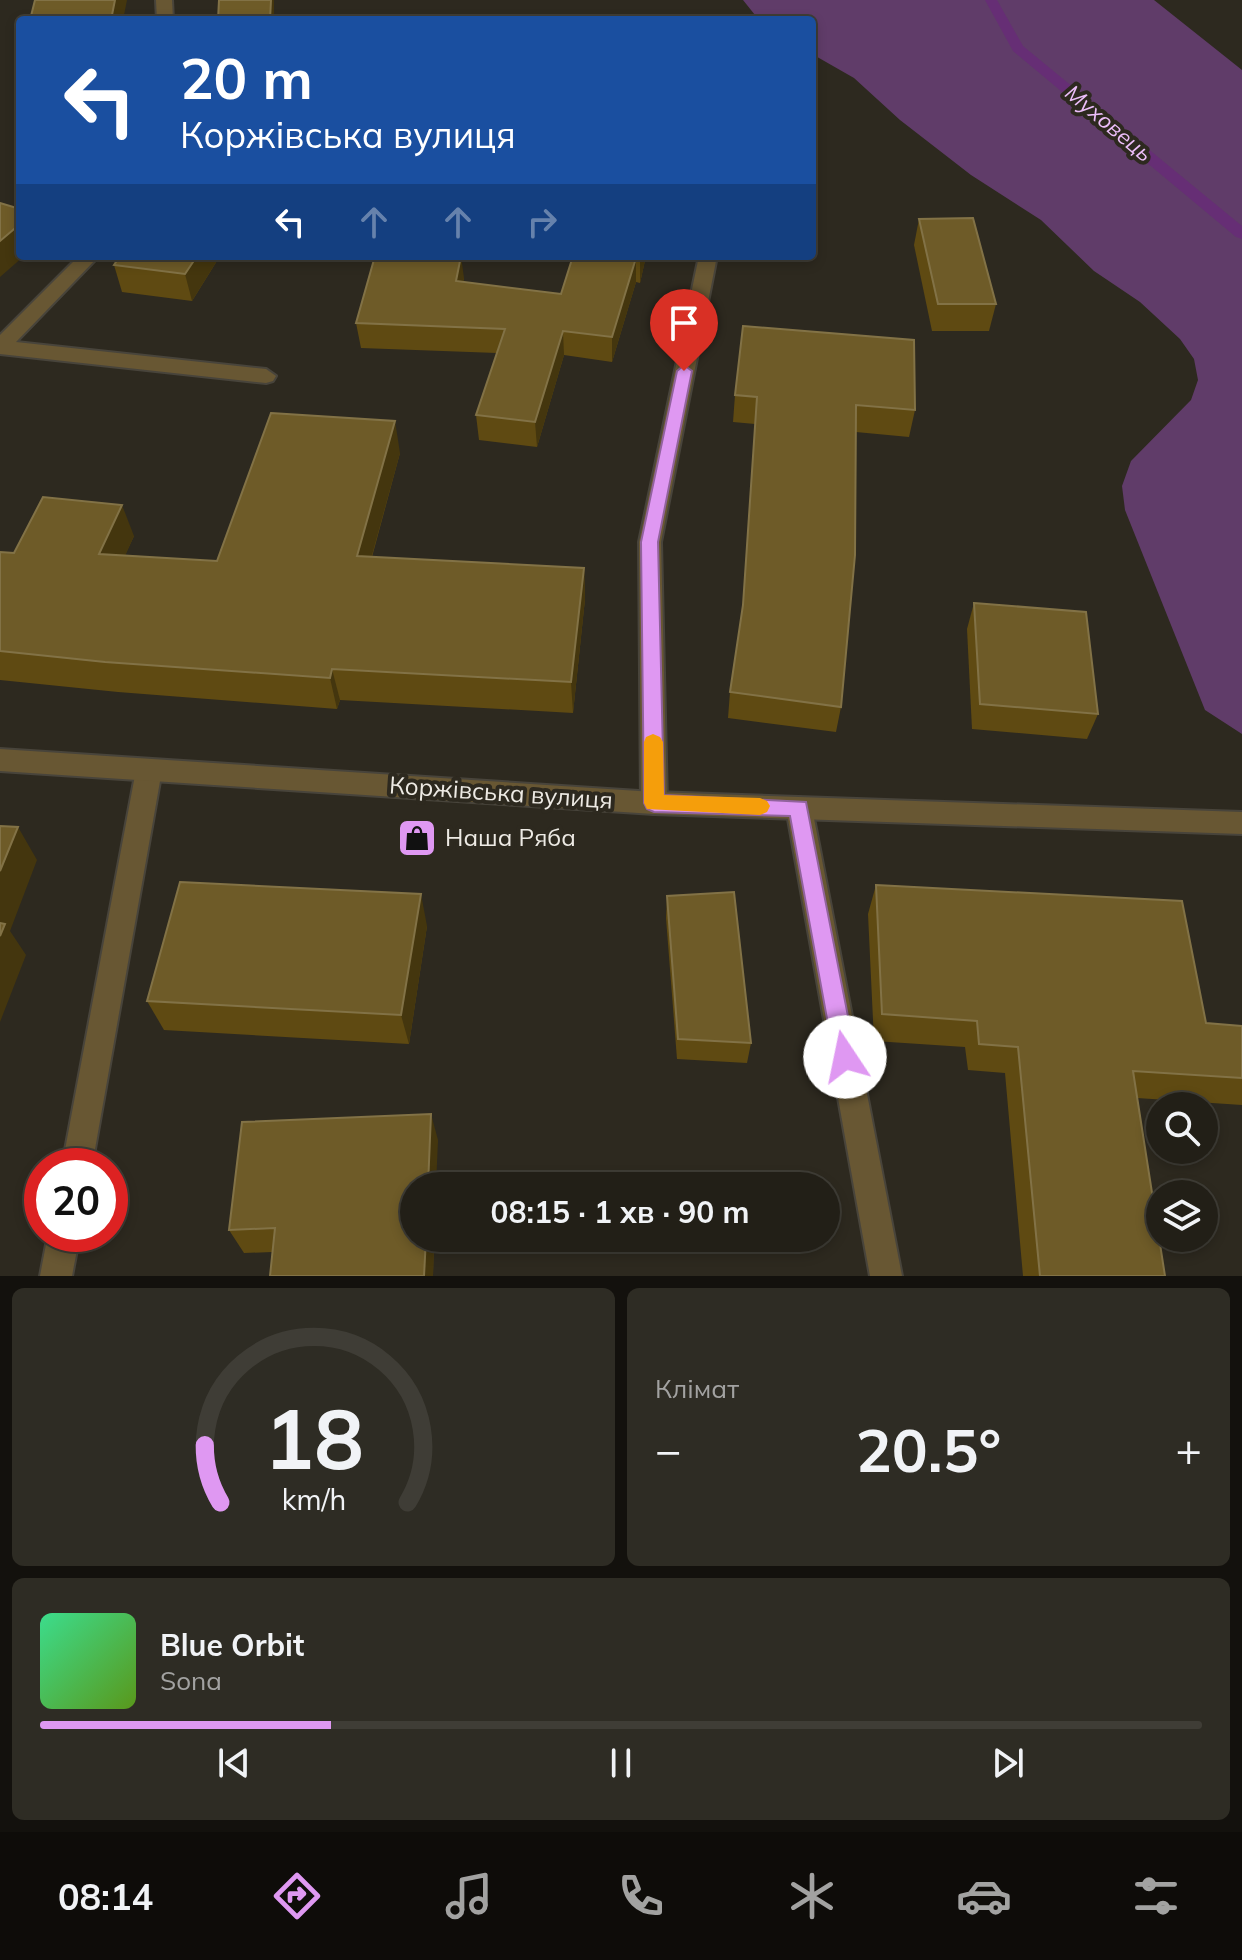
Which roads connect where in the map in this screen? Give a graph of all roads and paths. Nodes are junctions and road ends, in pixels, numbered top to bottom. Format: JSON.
{"nodes":[{"id":1,"x":86,"y":260,"type":"edge"},
{"id":2,"x":707,"y":260,"type":"edge"},
{"id":3,"x":0,"y":347,"type":"edge"},
{"id":4,"x":266,"y":376,"type":"dead end"},
{"id":5,"x":0,"y":760,"type":"edge"},
{"id":6,"x":149,"y":770,"type":"junction"},
{"id":7,"x":654,"y":803,"type":"junction"},
{"id":8,"x":799,"y":808,"type":"junction"},
{"id":9,"x":1242,"y":823,"type":"edge"},
{"id":10,"x":80,"y":1148,"type":"edge"},
{"id":11,"x":61,"y":1252,"type":"edge"},
{"id":12,"x":56,"y":1276,"type":"edge"},
{"id":13,"x":886,"y":1276,"type":"edge"}],
"edges":[{"from":1,"to":3,"type":"street"},
{"from":2,"to":7,"type":"street"},
{"from":3,"to":4,"type":"street"},
{"from":5,"to":6,"type":"street","name":"Коржівська вулиця"},
{"from":6,"to":7,"type":"street","name":"Коржівська вулиця"},
{"from":6,"to":10,"type":"street"},
{"from":7,"to":8,"type":"street","name":"Коржівська вулиця"},
{"from":8,"to":9,"type":"street","name":"Коржівська вулиця"},
{"from":8,"to":13,"type":"street"},
{"from":11,"to":12,"type":"street"}]}
